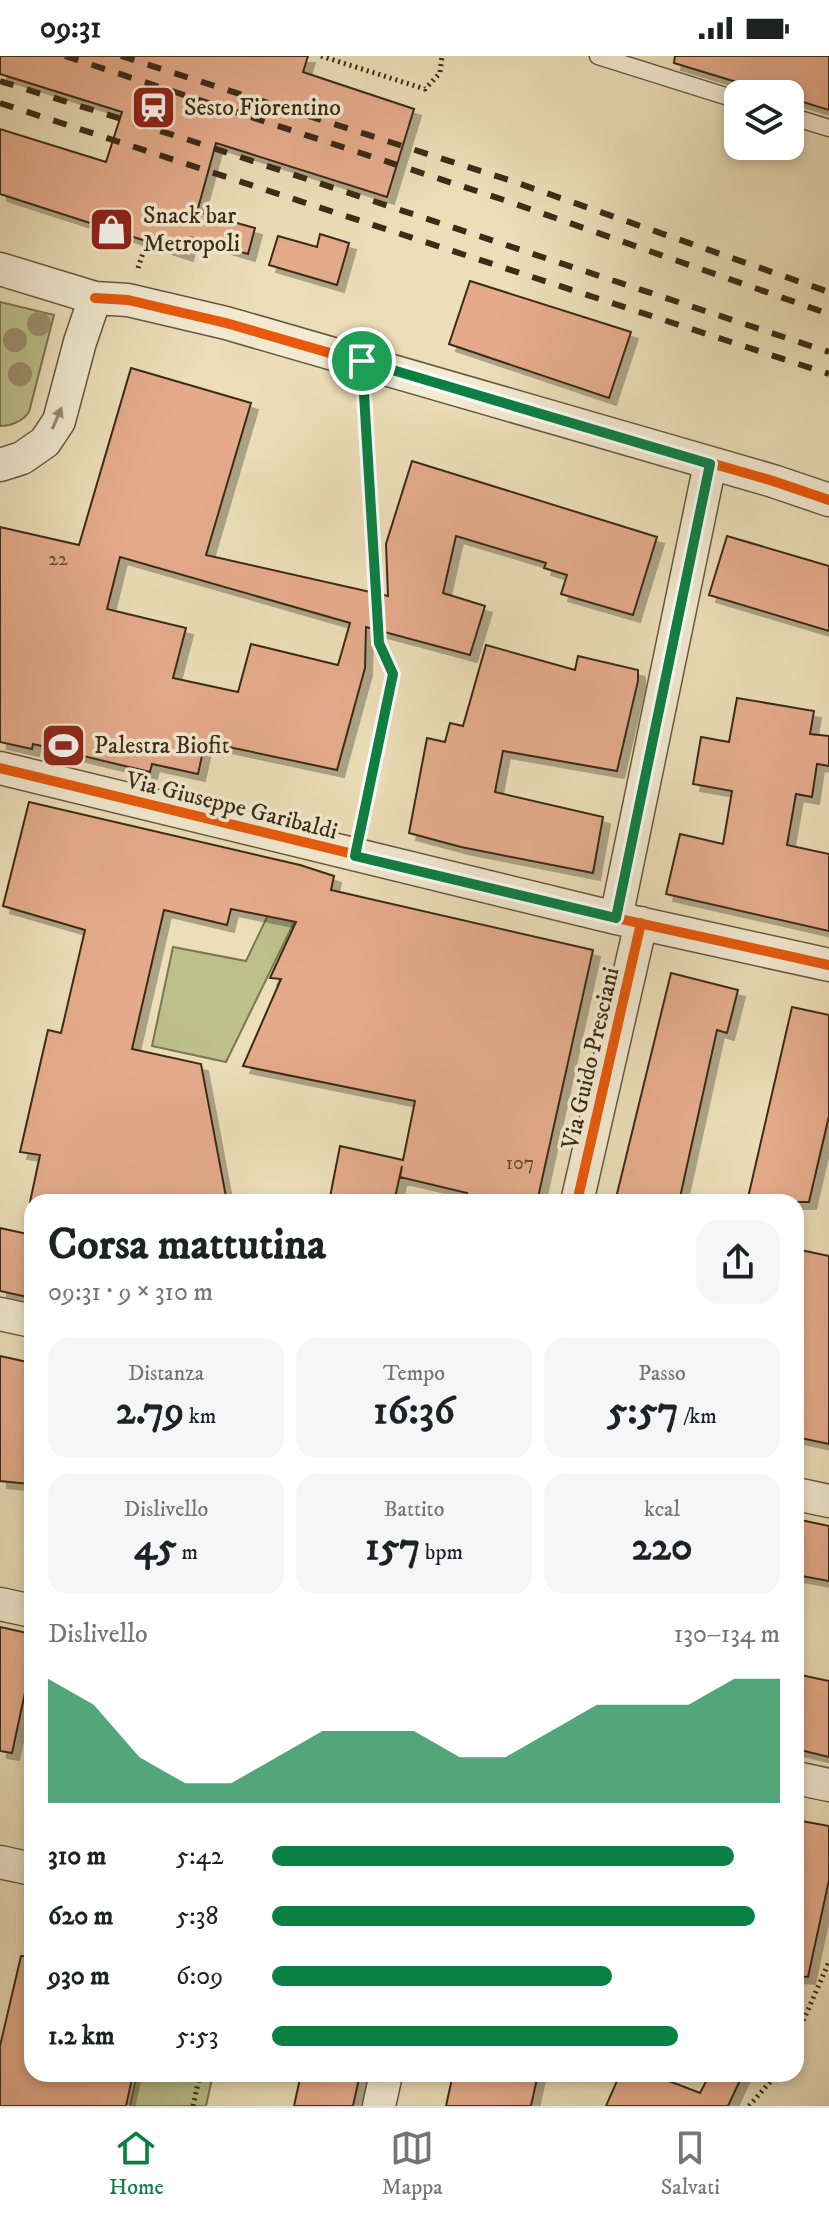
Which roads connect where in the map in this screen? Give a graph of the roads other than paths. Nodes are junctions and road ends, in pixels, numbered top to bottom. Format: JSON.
{"nodes":[{"id":1,"x":598,"y":56,"type":"edge"},
{"id":2,"x":724,"y":96,"type":"edge"},
{"id":3,"x":804,"y":120,"type":"edge"},
{"id":4,"x":829,"y":128,"type":"edge"},
{"id":5,"x":0,"y":269,"type":"edge"},
{"id":6,"x":95,"y":298,"type":"junction"},
{"id":7,"x":710,"y":464,"type":"junction"},
{"id":8,"x":0,"y":465,"type":"edge"},
{"id":9,"x":829,"y":500,"type":"edge"},
{"id":10,"x":0,"y":768,"type":"edge"},
{"id":11,"x":629,"y":920,"type":"junction"},
{"id":12,"x":829,"y":965,"type":"edge"},
{"id":13,"x":578,"y":1194,"type":"edge"},
{"id":14,"x":0,"y":1314,"type":"edge"},
{"id":15,"x":24,"y":1319,"type":"edge"},
{"id":16,"x":804,"y":1496,"type":"edge"},
{"id":17,"x":829,"y":1501,"type":"edge"},
{"id":18,"x":0,"y":1604,"type":"edge"},
{"id":19,"x":24,"y":1609,"type":"edge"},
{"id":20,"x":804,"y":1780,"type":"edge"},
{"id":21,"x":829,"y":1785,"type":"edge"},
{"id":22,"x":0,"y":1862,"type":"edge"},
{"id":23,"x":24,"y":1867,"type":"edge"},
{"id":24,"x":384,"y":2082,"type":"edge"},
{"id":25,"x":379,"y":2106,"type":"edge"}],
"edges":[{"from":1,"to":2,"type":"lane"},
{"from":3,"to":4,"type":"lane"},
{"from":5,"to":6,"type":"street"},
{"from":6,"to":7,"type":"street"},
{"from":8,"to":6,"type":"street","one_way":true},
{"from":7,"to":9,"type":"street"},
{"from":7,"to":11,"type":"street","name":"Via Guido Presciani"},
{"from":10,"to":11,"type":"street","name":"Via Giuseppe Garibaldi"},
{"from":11,"to":12,"type":"street","name":"Via Giuseppe Garibaldi"},
{"from":11,"to":13,"type":"street","name":"Via Guido Presciani"},
{"from":14,"to":15,"type":"street"},
{"from":16,"to":17,"type":"street"},
{"from":18,"to":19,"type":"street"},
{"from":20,"to":21,"type":"street"},
{"from":22,"to":23,"type":"street"},
{"from":24,"to":25,"type":"street"}]}
